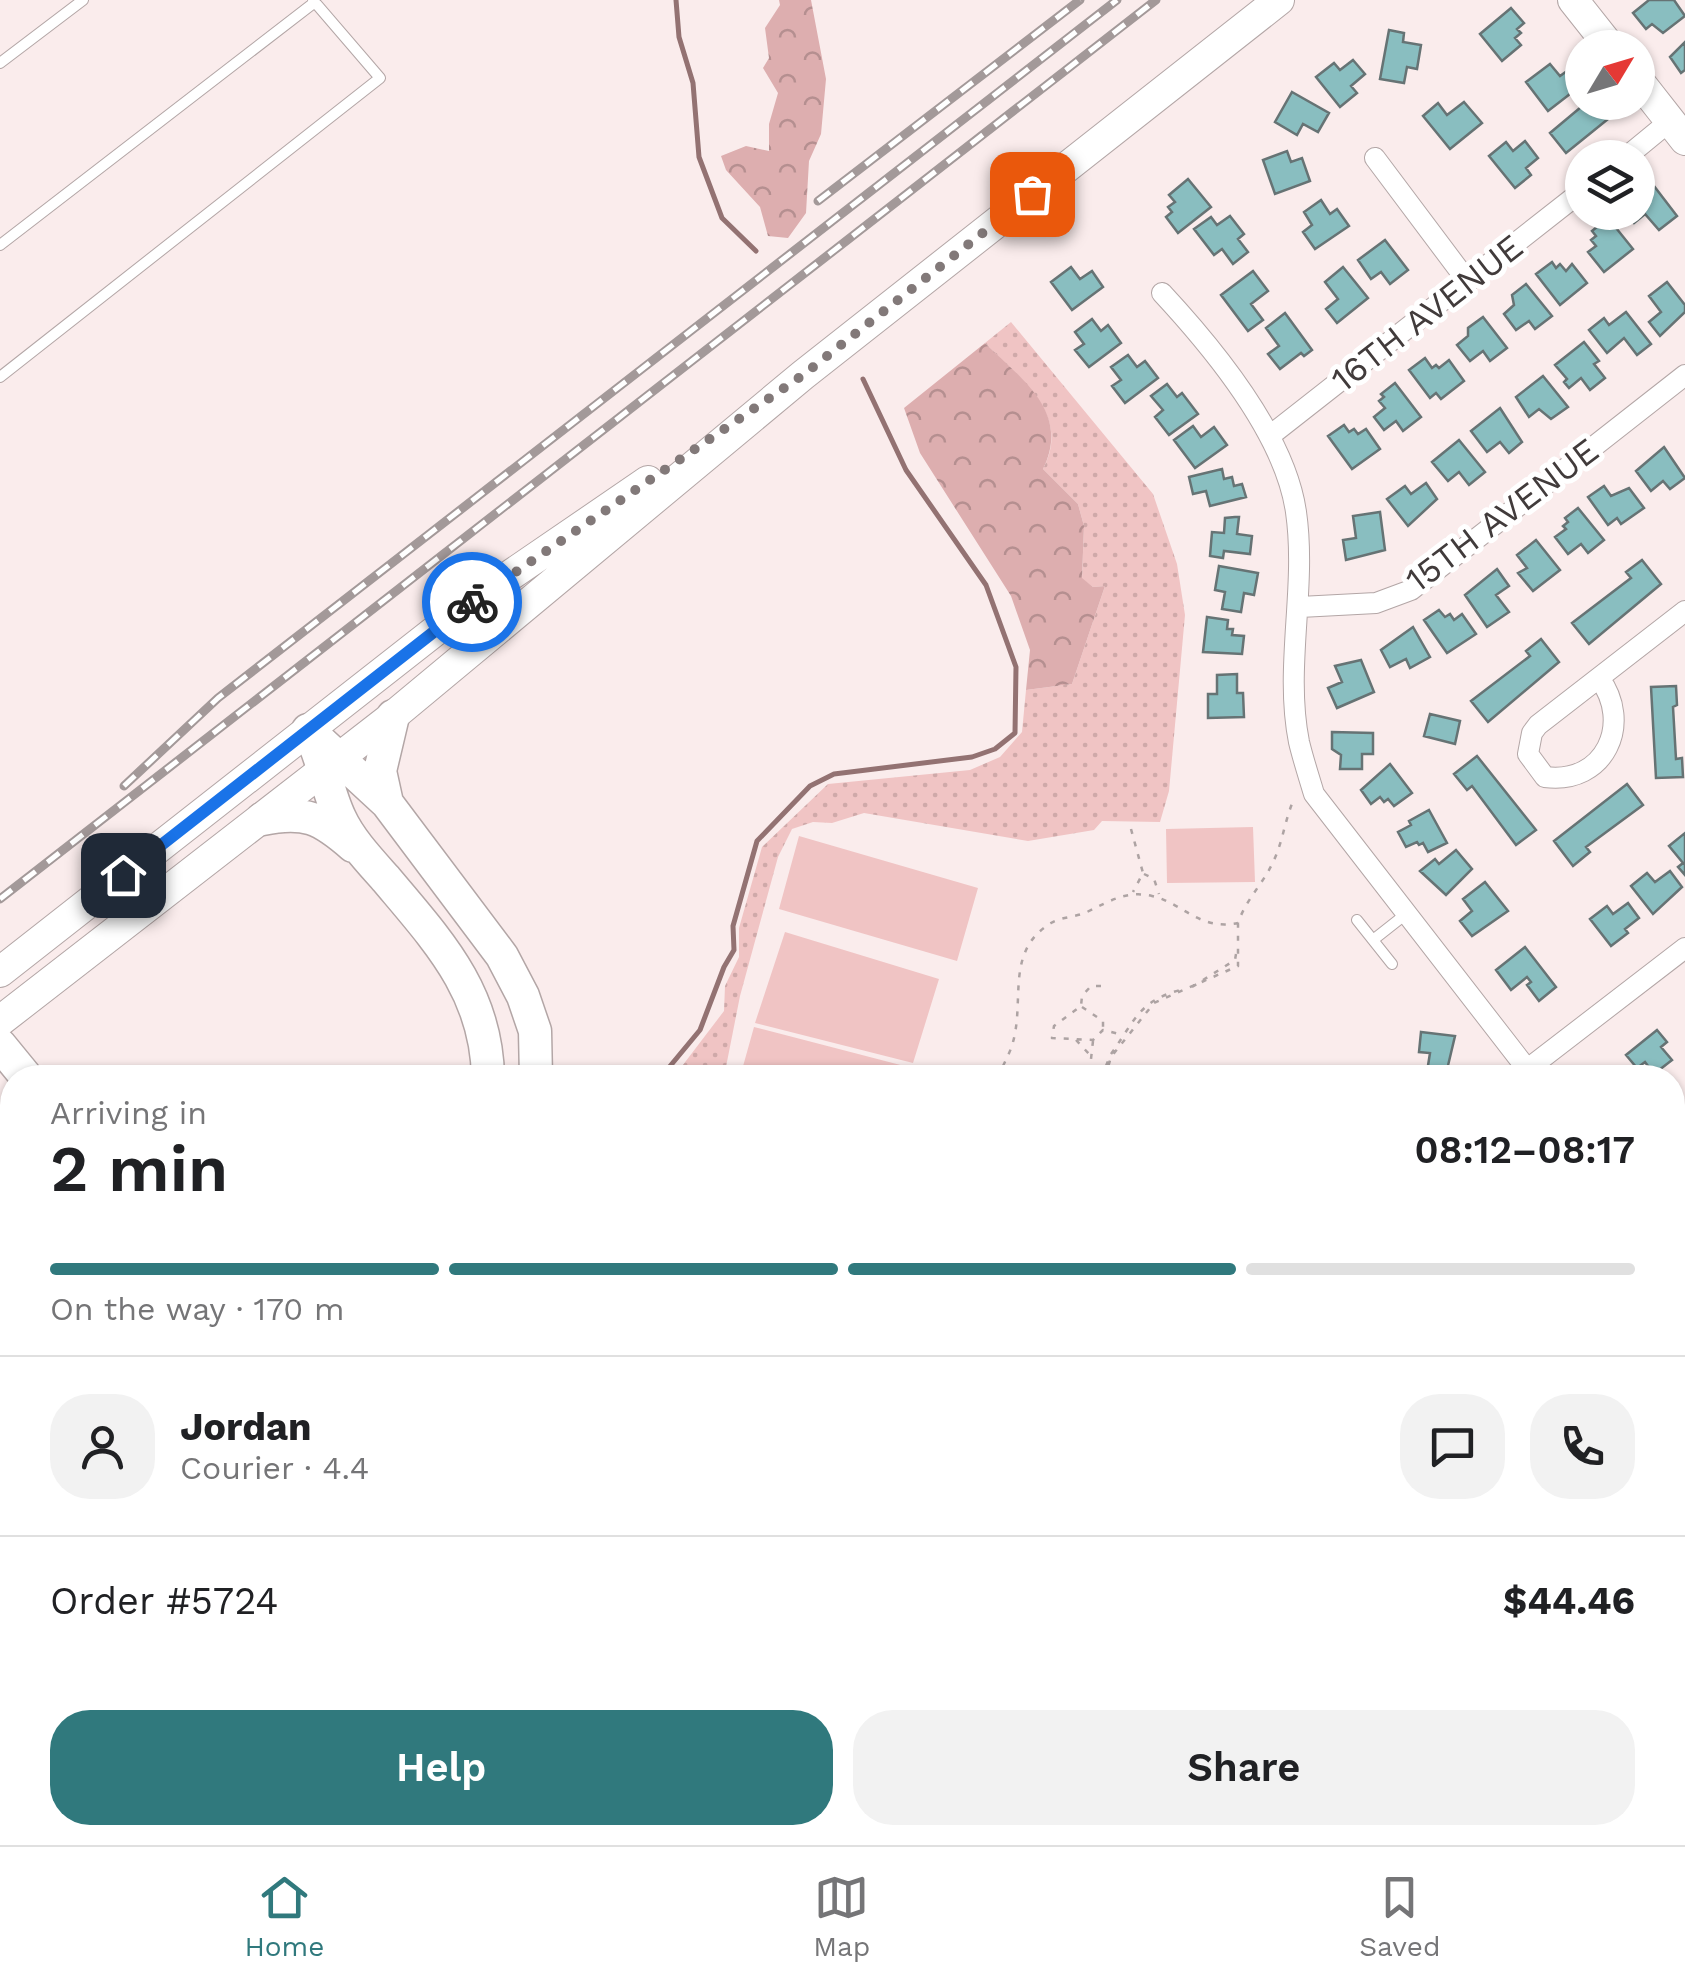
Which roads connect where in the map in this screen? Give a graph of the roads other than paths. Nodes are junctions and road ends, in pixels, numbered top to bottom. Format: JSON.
{"nodes":[{"id":1,"x":83,"y":0,"type":"edge"},
{"id":2,"x":1279,"y":0,"type":"edge"},
{"id":3,"x":1573,"y":0,"type":"edge"},
{"id":4,"x":314,"y":1,"type":"edge"},
{"id":5,"x":1597,"y":30,"type":"edge"},
{"id":6,"x":0,"y":63,"type":"edge"},
{"id":7,"x":1655,"y":101,"type":"edge"},
{"id":8,"x":1678,"y":130,"type":"edge"},
{"id":9,"x":1655,"y":142,"type":"edge"},
{"id":10,"x":1375,"y":158,"type":"dead end"},
{"id":11,"x":1565,"y":205,"type":"edge"},
{"id":12,"x":0,"y":245,"type":"edge"},
{"id":13,"x":1468,"y":282,"type":"junction"},
{"id":14,"x":1162,"y":293,"type":"dead end"},
{"id":15,"x":803,"y":375,"type":"junction"},
{"id":16,"x":1685,"y":375,"type":"edge"},
{"id":17,"x":0,"y":377,"type":"edge"},
{"id":18,"x":1271,"y":434,"type":"junction"},
{"id":19,"x":1300,"y":607,"type":"junction"},
{"id":20,"x":1685,"y":611,"type":"edge"},
{"id":21,"x":1599,"y":678,"type":"junction"},
{"id":22,"x":393,"y":716,"type":"junction"},
{"id":23,"x":308,"y":730,"type":"junction"},
{"id":24,"x":332,"y":762,"type":"junction"},
{"id":25,"x":387,"y":803,"type":"junction"},
{"id":26,"x":262,"y":819,"type":"junction"},
{"id":27,"x":371,"y":862,"type":"junction"},
{"id":28,"x":1407,"y":913,"type":"junction"},
{"id":29,"x":1357,"y":920,"type":"dead end"},
{"id":30,"x":1373,"y":940,"type":"junction"},
{"id":31,"x":1685,"y":948,"type":"edge"},
{"id":32,"x":1392,"y":964,"type":"dead end"},
{"id":33,"x":0,"y":972,"type":"edge"},
{"id":34,"x":0,"y":1020,"type":"edge"},
{"id":35,"x":0,"y":1045,"type":"edge"},
{"id":36,"x":16,"y":1065,"type":"edge"},
{"id":37,"x":488,"y":1065,"type":"edge"},
{"id":38,"x":536,"y":1065,"type":"edge"},
{"id":39,"x":1519,"y":1065,"type":"edge"},
{"id":40,"x":1539,"y":1065,"type":"edge"}],
"edges":[{"from":1,"to":6,"type":"lane"},
{"from":2,"to":15,"type":"main road"},
{"from":3,"to":5,"type":"main road"},
{"from":4,"to":12,"type":"lane"},
{"from":4,"to":17,"type":"lane"},
{"from":7,"to":8,"type":"main road"},
{"from":8,"to":9,"type":"street"},
{"from":10,"to":13,"type":"street"},
{"from":11,"to":13,"type":"street","name":"16TH AVENUE"},
{"from":13,"to":18,"type":"street","name":"16TH AVENUE"},
{"from":14,"to":18,"type":"street"},
{"from":15,"to":22,"type":"main road"},
{"from":15,"to":23,"type":"main road"},
{"from":16,"to":19,"type":"street","name":"15TH AVENUE"},
{"from":18,"to":19,"type":"street"},
{"from":19,"to":28,"type":"street"},
{"from":20,"to":21,"type":"street"},
{"from":21,"to":21,"type":"street"},
{"from":22,"to":24,"type":"main road"},
{"from":22,"to":25,"type":"main road"},
{"from":23,"to":24,"type":"main road"},
{"from":23,"to":33,"type":"main road"},
{"from":24,"to":25,"type":"main road"},
{"from":24,"to":26,"type":"main road"},
{"from":24,"to":27,"type":"main road"},
{"from":25,"to":38,"type":"main road"},
{"from":26,"to":27,"type":"main road"},
{"from":26,"to":34,"type":"main road"},
{"from":27,"to":37,"type":"main road"},
{"from":28,"to":30,"type":"lane"},
{"from":28,"to":39,"type":"street"},
{"from":29,"to":30,"type":"lane"},
{"from":30,"to":32,"type":"lane"},
{"from":31,"to":40,"type":"street"},
{"from":35,"to":36,"type":"main road"}]}
